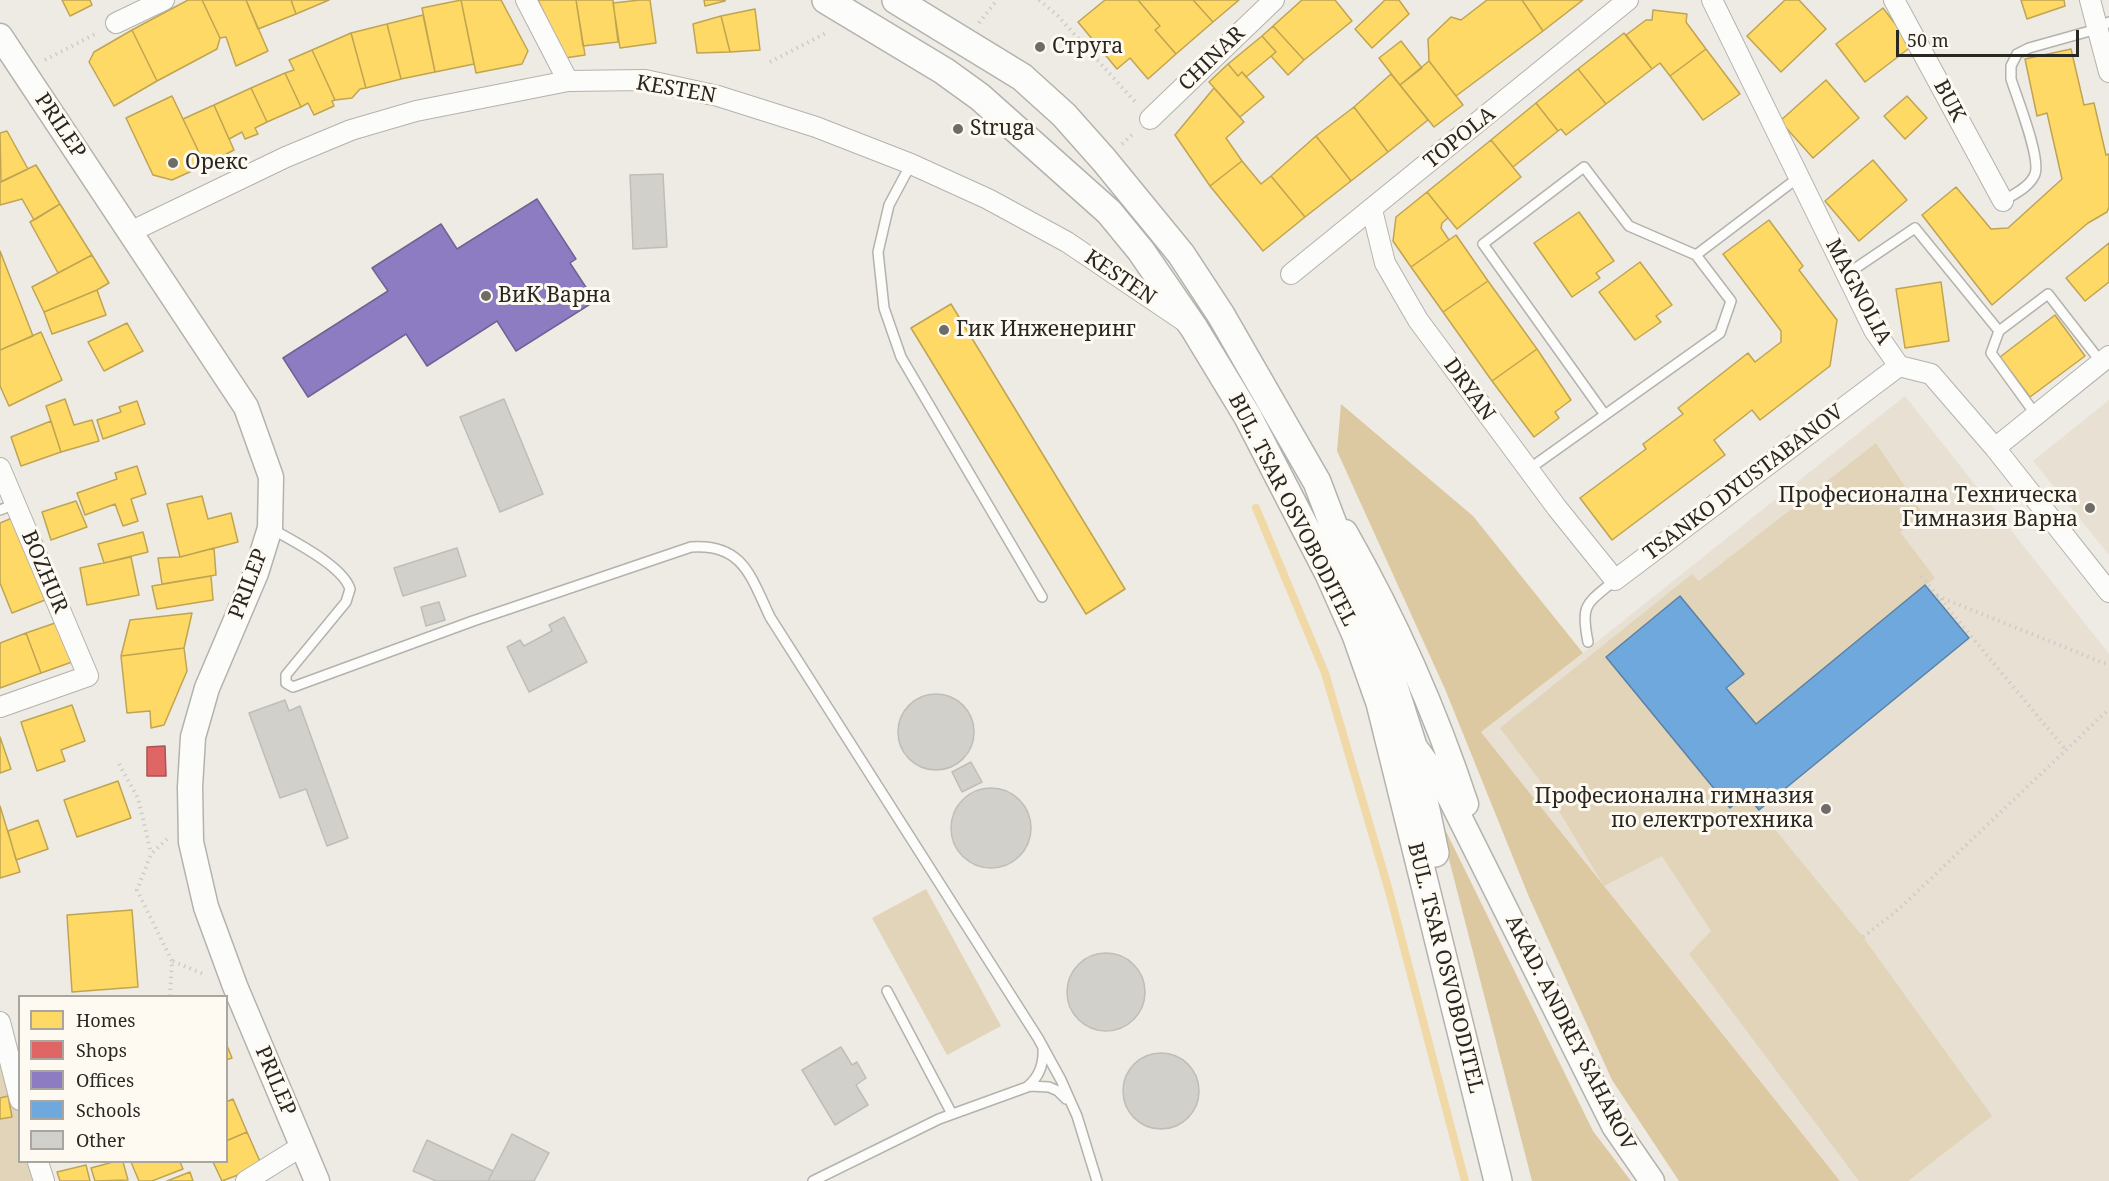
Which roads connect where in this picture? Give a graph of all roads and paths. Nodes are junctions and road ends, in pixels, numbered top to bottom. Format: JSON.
{"nodes":[{"id":1,"x":164,"y":0,"type":"edge"},
{"id":2,"x":526,"y":0,"type":"edge"},
{"id":3,"x":826,"y":0,"type":"edge"},
{"id":4,"x":896,"y":0,"type":"edge"},
{"id":5,"x":1039,"y":0,"type":"edge"},
{"id":6,"x":1274,"y":0,"type":"edge"},
{"id":7,"x":1629,"y":0,"type":"edge"},
{"id":8,"x":1712,"y":0,"type":"edge"},
{"id":9,"x":1894,"y":0,"type":"edge"},
{"id":10,"x":2090,"y":0,"type":"edge"},
{"id":11,"x":856,"y":18,"type":"junction"},
{"id":12,"x":116,"y":24,"type":"joint"},
{"id":13,"x":2103,"y":25,"type":"edge"},
{"id":14,"x":3,"y":47,"type":"edge"},
{"id":15,"x":770,"y":62,"type":"dead end"},
{"id":16,"x":23,"y":71,"type":"junction"},
{"id":17,"x":2109,"y":72,"type":"edge"},
{"id":18,"x":568,"y":81,"type":"junction"},
{"id":19,"x":1150,"y":119,"type":"joint"},
{"id":20,"x":911,"y":164,"type":"junction"},
{"id":21,"x":1799,"y":177,"type":"junction"},
{"id":22,"x":2003,"y":201,"type":"joint"},
{"id":23,"x":1372,"y":210,"type":"junction"},
{"id":24,"x":130,"y":231,"type":"junction"},
{"id":25,"x":1696,"y":255,"type":"junction"},
{"id":26,"x":1291,"y":274,"type":"dead end"},
{"id":27,"x":1846,"y":274,"type":"junction"},
{"id":28,"x":1194,"y":328,"type":"junction"},
{"id":29,"x":1999,"y":331,"type":"junction"},
{"id":30,"x":2105,"y":359,"type":"edge"},
{"id":31,"x":1899,"y":366,"type":"junction"},
{"id":32,"x":1605,"y":415,"type":"junction"},
{"id":33,"x":2036,"y":415,"type":"junction"},
{"id":34,"x":1995,"y":448,"type":"junction"},
{"id":35,"x":0,"y":468,"type":"edge"},
{"id":36,"x":1529,"y":470,"type":"junction"},
{"id":37,"x":1317,"y":482,"type":"junction"},
{"id":38,"x":8,"y":507,"type":"edge"},
{"id":39,"x":270,"y":528,"type":"junction"},
{"id":40,"x":1920,"y":576,"type":"dead end"},
{"id":41,"x":1615,"y":580,"type":"junction"},
{"id":42,"x":2109,"y":592,"type":"edge"},
{"id":43,"x":1937,"y":596,"type":"junction"},
{"id":44,"x":1042,"y":597,"type":"dead end"},
{"id":45,"x":1588,"y":642,"type":"dead end"},
{"id":46,"x":2109,"y":665,"type":"edge"},
{"id":47,"x":1380,"y":703,"type":"junction"},
{"id":48,"x":0,"y":707,"type":"edge"},
{"id":49,"x":2109,"y":709,"type":"edge"},
{"id":50,"x":1412,"y":743,"type":"junction"},
{"id":51,"x":2066,"y":750,"type":"junction"},
{"id":52,"x":119,"y":764,"type":"dead end"},
{"id":53,"x":191,"y":816,"type":"junction"},
{"id":54,"x":151,"y":854,"type":"junction"},
{"id":55,"x":1492,"y":883,"type":"junction"},
{"id":56,"x":1863,"y":937,"type":"dead end"},
{"id":57,"x":172,"y":962,"type":"junction"},
{"id":58,"x":235,"y":986,"type":"junction"},
{"id":59,"x":887,"y":991,"type":"dead end"},
{"id":60,"x":170,"y":995,"type":"edge"},
{"id":61,"x":0,"y":1022,"type":"edge"},
{"id":62,"x":1038,"y":1038,"type":"junction"},
{"id":63,"x":1022,"y":1089,"type":"junction"},
{"id":64,"x":18,"y":1092,"type":"edge"},
{"id":65,"x":952,"y":1114,"type":"junction"},
{"id":66,"x":1077,"y":1116,"type":"junction"},
{"id":67,"x":302,"y":1146,"type":"junction"},
{"id":68,"x":39,"y":1163,"type":"edge"},
{"id":69,"x":44,"y":1181,"type":"edge"},
{"id":70,"x":246,"y":1181,"type":"edge"},
{"id":71,"x":317,"y":1181,"type":"edge"},
{"id":72,"x":813,"y":1181,"type":"edge"},
{"id":73,"x":1097,"y":1181,"type":"edge"},
{"id":74,"x":1498,"y":1181,"type":"edge"},
{"id":75,"x":1513,"y":1181,"type":"edge"},
{"id":76,"x":1652,"y":1181,"type":"edge"}],
"edges":[{"from":1,"to":12,"type":"street"},
{"from":2,"to":18,"type":"street"},
{"from":3,"to":11,"type":"main road","name":"BUL. TSAR OSVOBODITEL"},
{"from":4,"to":37,"type":"main road","name":"BUL. TSAR OSVOBODITEL"},
{"from":5,"to":19,"type":"path"},
{"from":6,"to":19,"type":"street","name":"CHINAR"},
{"from":7,"to":23,"type":"street","name":"TOPOLA"},
{"from":8,"to":21,"type":"street","name":"MAGNOLIA"},
{"from":9,"to":22,"type":"street","name":"BUK"},
{"from":10,"to":13,"type":"street"},
{"from":11,"to":15,"type":"path"},
{"from":11,"to":28,"type":"main road","name":"BUL. TSAR OSVOBODITEL"},
{"from":12,"to":16,"type":"path"},
{"from":13,"to":17,"type":"street"},
{"from":13,"to":22,"type":"lane"},
{"from":14,"to":16,"type":"street","name":"PRILEP"},
{"from":16,"to":24,"type":"street","name":"PRILEP"},
{"from":18,"to":20,"type":"street","name":"KESTEN"},
{"from":18,"to":24,"type":"street","name":"KESTEN"},
{"from":20,"to":28,"type":"street","name":"KESTEN"},
{"from":20,"to":44,"type":"lane"},
{"from":21,"to":25,"type":"lane"},
{"from":21,"to":27,"type":"street","name":"MAGNOLIA"},
{"from":23,"to":26,"type":"street","name":"TOPOLA"},
{"from":23,"to":36,"type":"street","name":"DRYAN"},
{"from":24,"to":39,"type":"street","name":"PRILEP"},
{"from":25,"to":32,"type":"lane"},
{"from":25,"to":32,"type":"lane"},
{"from":27,"to":29,"type":"lane"},
{"from":27,"to":31,"type":"street","name":"MAGNOLIA"},
{"from":28,"to":47,"type":"main road","name":"BUL. TSAR OSVOBODITEL"},
{"from":29,"to":30,"type":"lane"},
{"from":29,"to":33,"type":"lane"},
{"from":30,"to":33,"type":"street"},
{"from":31,"to":34,"type":"street","name":"MAGNOLIA"},
{"from":31,"to":41,"type":"street","name":"TSANKO DYUSTABANOV"},
{"from":32,"to":36,"type":"lane"},
{"from":33,"to":34,"type":"street"},
{"from":34,"to":42,"type":"street","name":"MAGNOLIA"},
{"from":35,"to":38,"type":"street","name":"BOZHUR"},
{"from":36,"to":41,"type":"street","name":"DRYAN"},
{"from":37,"to":50,"type":"main road","name":"BUL. TSAR OSVOBODITEL"},
{"from":37,"to":55,"type":"street"},
{"from":38,"to":48,"type":"street","name":"BOZHUR"},
{"from":39,"to":53,"type":"street","name":"PRILEP"},
{"from":39,"to":62,"type":"lane"},
{"from":40,"to":43,"type":"path"},
{"from":41,"to":45,"type":"lane"},
{"from":43,"to":46,"type":"path"},
{"from":43,"to":51,"type":"path"},
{"from":47,"to":50,"type":"street"},
{"from":47,"to":74,"type":"main road","name":"BUL. TSAR OSVOBODITEL"},
{"from":49,"to":51,"type":"path"},
{"from":50,"to":55,"type":"street"},
{"from":50,"to":75,"type":"main road","name":"BUL. TSAR OSVOBODITEL"},
{"from":51,"to":56,"type":"path"},
{"from":52,"to":54,"type":"path"},
{"from":53,"to":54,"type":"path"},
{"from":53,"to":58,"type":"street","name":"PRILEP"},
{"from":54,"to":57,"type":"path"},
{"from":55,"to":76,"type":"street","name":"AKAD. ANDREY SAHAROV"},
{"from":57,"to":58,"type":"path"},
{"from":57,"to":60,"type":"path"},
{"from":58,"to":67,"type":"street","name":"PRILEP"},
{"from":59,"to":65,"type":"lane"},
{"from":61,"to":64,"type":"street"},
{"from":62,"to":63,"type":"lane"},
{"from":62,"to":66,"type":"lane"},
{"from":63,"to":65,"type":"lane"},
{"from":63,"to":66,"type":"lane"},
{"from":65,"to":72,"type":"lane"},
{"from":66,"to":73,"type":"lane"},
{"from":67,"to":70,"type":"street"},
{"from":67,"to":71,"type":"street","name":"PRILEP"},
{"from":68,"to":69,"type":"street"}]}
